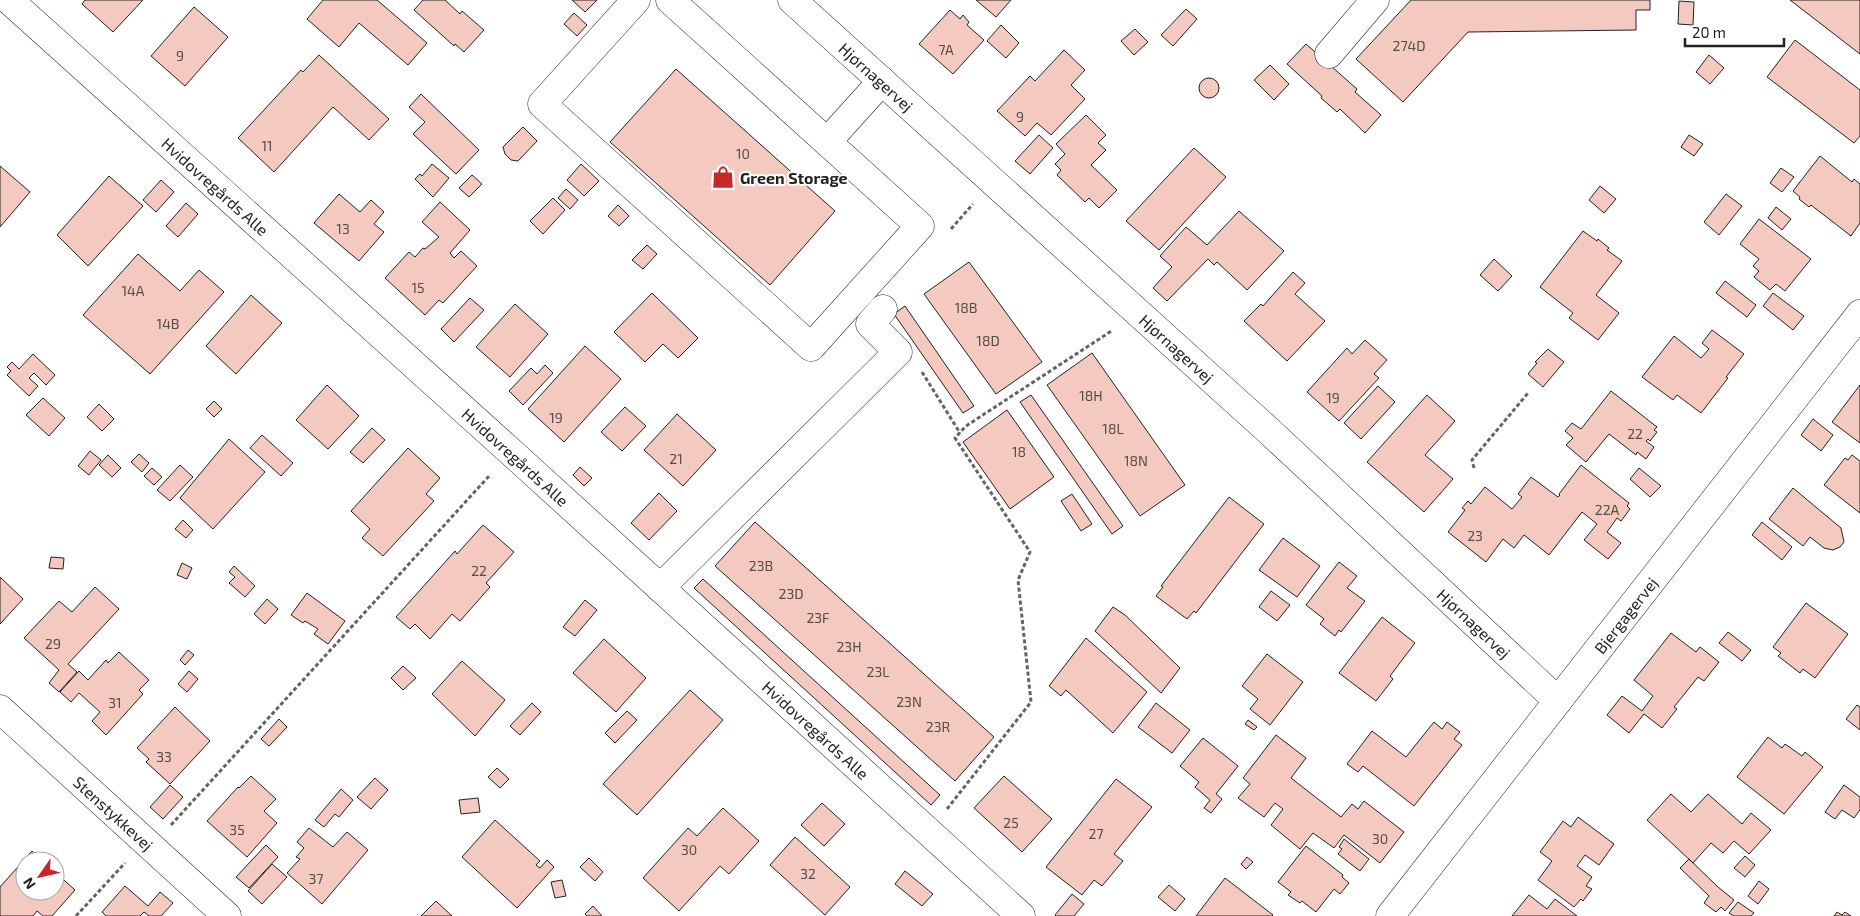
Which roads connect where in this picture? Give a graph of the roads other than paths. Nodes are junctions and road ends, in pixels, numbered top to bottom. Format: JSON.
{"nodes":[{"id":1,"x":9,"y":0,"type":"edge"},
{"id":2,"x":636,"y":0,"type":"edge"},
{"id":3,"x":670,"y":0,"type":"edge"},
{"id":4,"x":792,"y":0,"type":"edge"},
{"id":5,"x":1375,"y":0,"type":"edge"},
{"id":6,"x":1329,"y":54,"type":"dead end"},
{"id":7,"x":882,"y":81,"type":"junction"},
{"id":8,"x":827,"y":142,"type":"junction"},
{"id":9,"x":883,"y":309,"type":"dead end"},
{"id":10,"x":1860,"y":314,"type":"edge"},
{"id":11,"x":660,"y":588,"type":"junction"},
{"id":12,"x":1558,"y":701,"type":"junction"},
{"id":13,"x":0,"y":709,"type":"edge"},
{"id":14,"x":227,"y":916,"type":"edge"},
{"id":15,"x":1021,"y":916,"type":"edge"},
{"id":16,"x":1390,"y":916,"type":"edge"}],
"edges":[{"from":1,"to":11,"type":"street","name":"Hvidovregårds Alle"},
{"from":2,"to":8,"type":"street"},
{"from":3,"to":8,"type":"street"},
{"from":4,"to":7,"type":"street","name":"Hjørnagervej"},
{"from":5,"to":6,"type":"street"},
{"from":7,"to":8,"type":"street"},
{"from":7,"to":12,"type":"street","name":"Hjørnagervej"},
{"from":9,"to":11,"type":"street"},
{"from":10,"to":12,"type":"street","name":"Bjergagervej"},
{"from":11,"to":15,"type":"street","name":"Hvidovregårds Alle"},
{"from":12,"to":16,"type":"street","name":"Bjergagervej"},
{"from":13,"to":14,"type":"street","name":"Stenstykkevej"}]}
